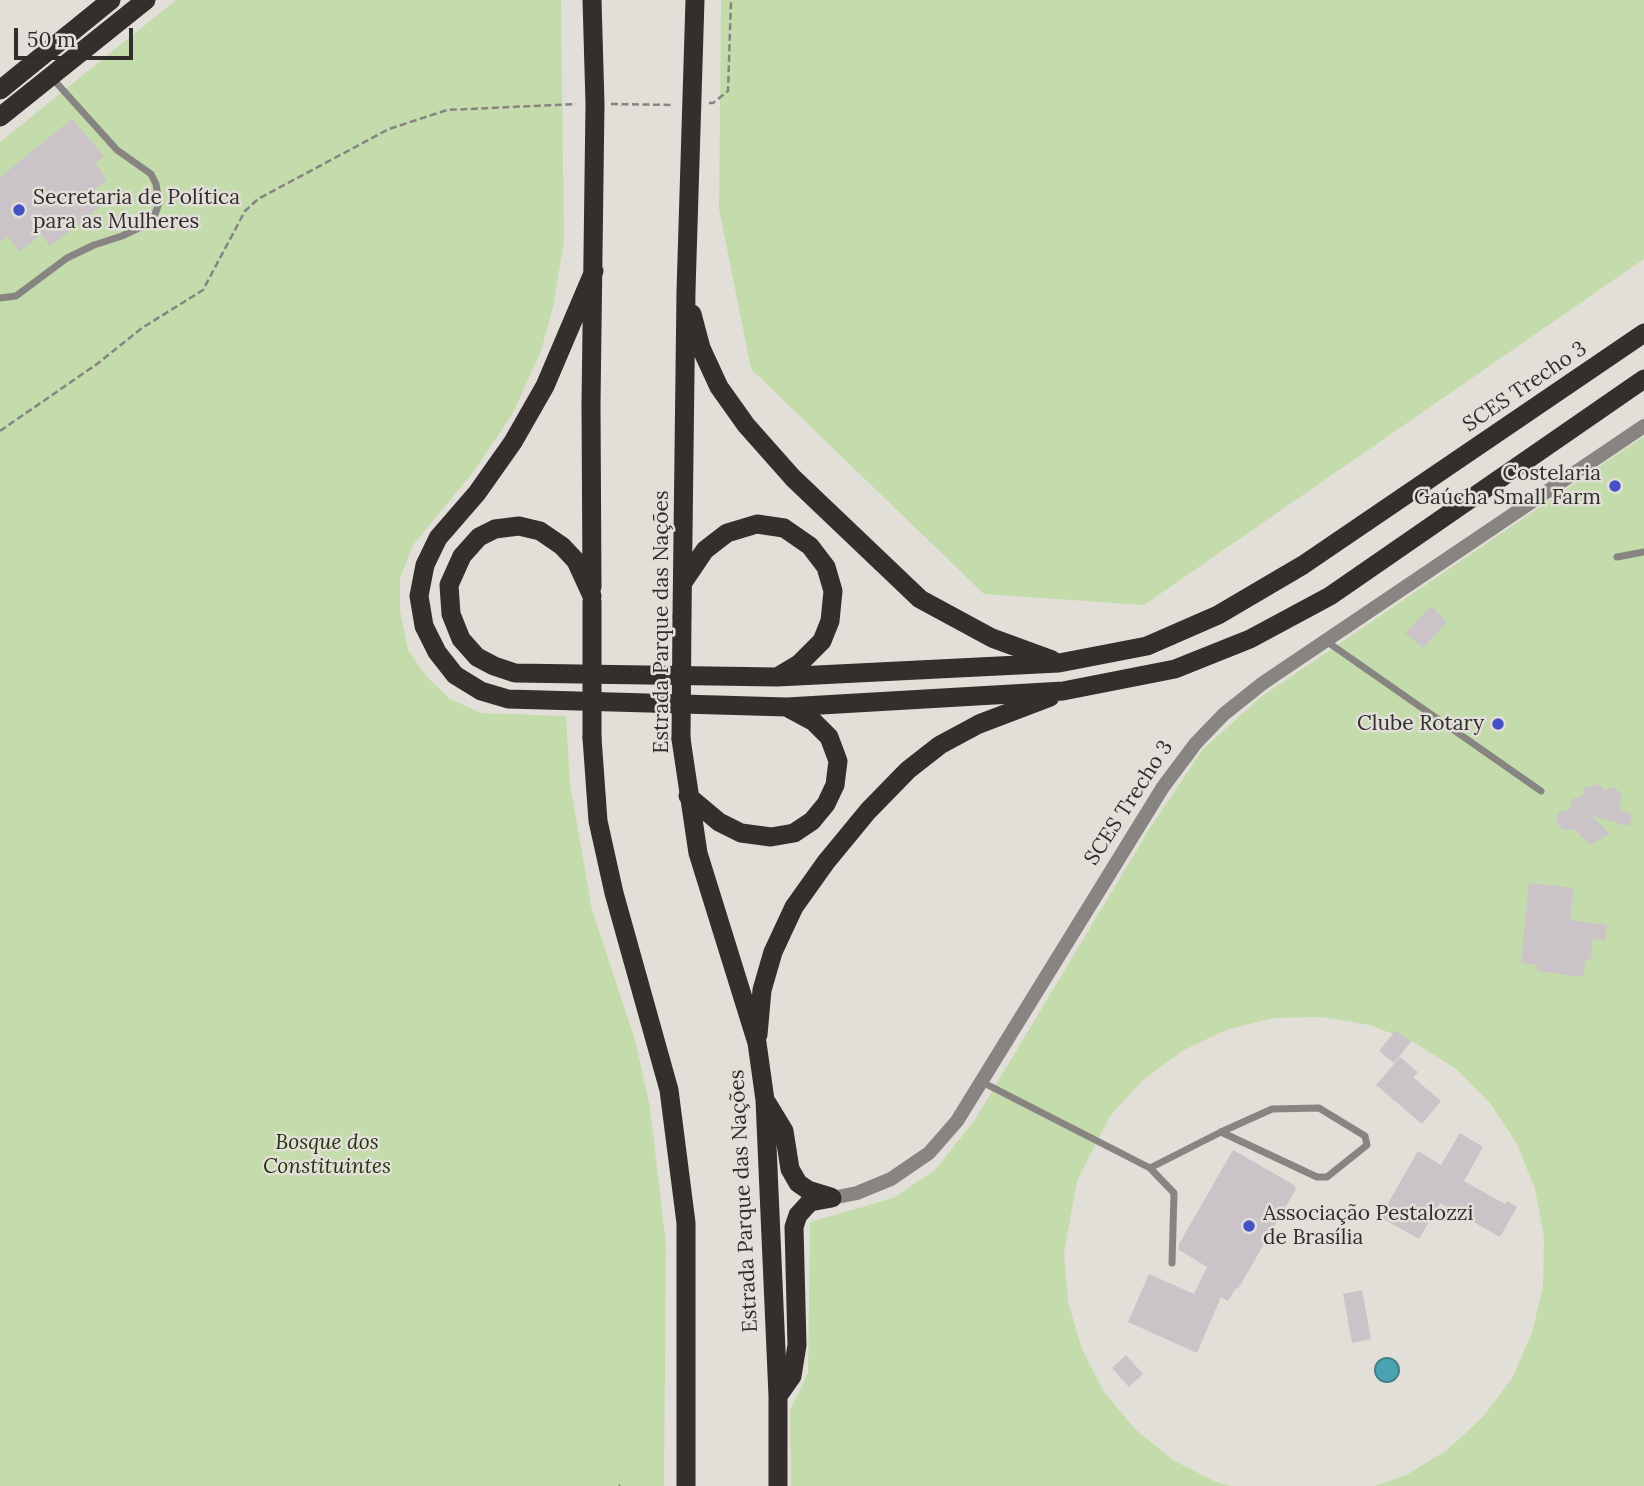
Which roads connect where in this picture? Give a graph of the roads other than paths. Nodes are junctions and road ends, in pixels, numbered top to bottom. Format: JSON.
{"nodes":[{"id":1,"x":111,"y":0,"type":"edge"},
{"id":2,"x":592,"y":0,"type":"edge"},
{"id":3,"x":695,"y":0,"type":"edge"},
{"id":4,"x":140,"y":2,"type":"edge"},
{"id":5,"x":51,"y":76,"type":"junction"},
{"id":6,"x":0,"y":90,"type":"edge"},
{"id":7,"x":0,"y":117,"type":"edge"},
{"id":8,"x":594,"y":271,"type":"junction"},
{"id":9,"x":686,"y":290,"type":"junction"},
{"id":10,"x":0,"y":298,"type":"edge"},
{"id":11,"x":1644,"y":333,"type":"edge"},
{"id":12,"x":1644,"y":379,"type":"edge"},
{"id":13,"x":1644,"y":426,"type":"edge"},
{"id":14,"x":1644,"y":552,"type":"edge"},
{"id":15,"x":1617,"y":556,"type":"dead end"},
{"id":16,"x":684,"y":581,"type":"junction"},
{"id":17,"x":592,"y":599,"type":"junction"},
{"id":18,"x":1326,"y":641,"type":"junction"},
{"id":19,"x":1059,"y":663,"type":"junction"},
{"id":20,"x":777,"y":677,"type":"junction"},
{"id":21,"x":1063,"y":691,"type":"junction"},
{"id":22,"x":787,"y":707,"type":"junction"},
{"id":23,"x":1541,"y":791,"type":"dead end"},
{"id":24,"x":688,"y":796,"type":"junction"},
{"id":25,"x":757,"y":1043,"type":"junction"},
{"id":26,"x":982,"y":1082,"type":"junction"},
{"id":27,"x":765,"y":1100,"type":"junction"},
{"id":28,"x":1221,"y":1132,"type":"junction"},
{"id":29,"x":1150,"y":1168,"type":"junction"},
{"id":30,"x":832,"y":1198,"type":"junction"},
{"id":31,"x":1172,"y":1263,"type":"dead end"},
{"id":32,"x":778,"y":1396,"type":"junction"},
{"id":33,"x":686,"y":1486,"type":"edge"},
{"id":34,"x":779,"y":1486,"type":"edge"}],
"edges":[{"from":1,"to":6,"type":"highway"},
{"from":2,"to":8,"type":"highway"},
{"from":3,"to":9,"type":"highway","name":"Estrada Parque das Nações"},
{"from":4,"to":5,"type":"highway"},
{"from":5,"to":7,"type":"highway"},
{"from":5,"to":10,"type":"lane"},
{"from":8,"to":17,"type":"highway"},
{"from":8,"to":22,"type":"highway"},
{"from":9,"to":16,"type":"highway","name":"Estrada Parque das Nações"},
{"from":9,"to":19,"type":"highway"},
{"from":11,"to":19,"type":"highway","name":"SCES Trecho 3"},
{"from":12,"to":21,"type":"highway"},
{"from":13,"to":18,"type":"street","name":"SCES Trecho 3"},
{"from":14,"to":15,"type":"lane"},
{"from":16,"to":20,"type":"highway"},
{"from":16,"to":24,"type":"highway","name":"Estrada Parque das Nações","bridge":true},
{"from":17,"to":20,"type":"highway","name":"SCES Trecho 3"},
{"from":17,"to":33,"type":"highway","bridge":true},
{"from":18,"to":23,"type":"lane"},
{"from":18,"to":26,"type":"street","name":"SCES Trecho 3"},
{"from":19,"to":20,"type":"highway","name":"SCES Trecho 3"},
{"from":21,"to":22,"type":"highway"},
{"from":21,"to":25,"type":"highway"},
{"from":22,"to":24,"type":"highway"},
{"from":24,"to":25,"type":"highway","name":"Estrada Parque das Nações"},
{"from":25,"to":27,"type":"highway","name":"Estrada Parque das Nações"},
{"from":26,"to":29,"type":"lane"},
{"from":26,"to":30,"type":"street","name":"SCES Trecho 3"},
{"from":27,"to":30,"type":"highway"},
{"from":27,"to":32,"type":"highway","name":"Estrada Parque das Nações"},
{"from":28,"to":28,"type":"lane"},
{"from":28,"to":29,"type":"lane"},
{"from":29,"to":31,"type":"lane"},
{"from":30,"to":32,"type":"highway"},
{"from":32,"to":34,"type":"highway","name":"Estrada Parque das Nações"}]}
